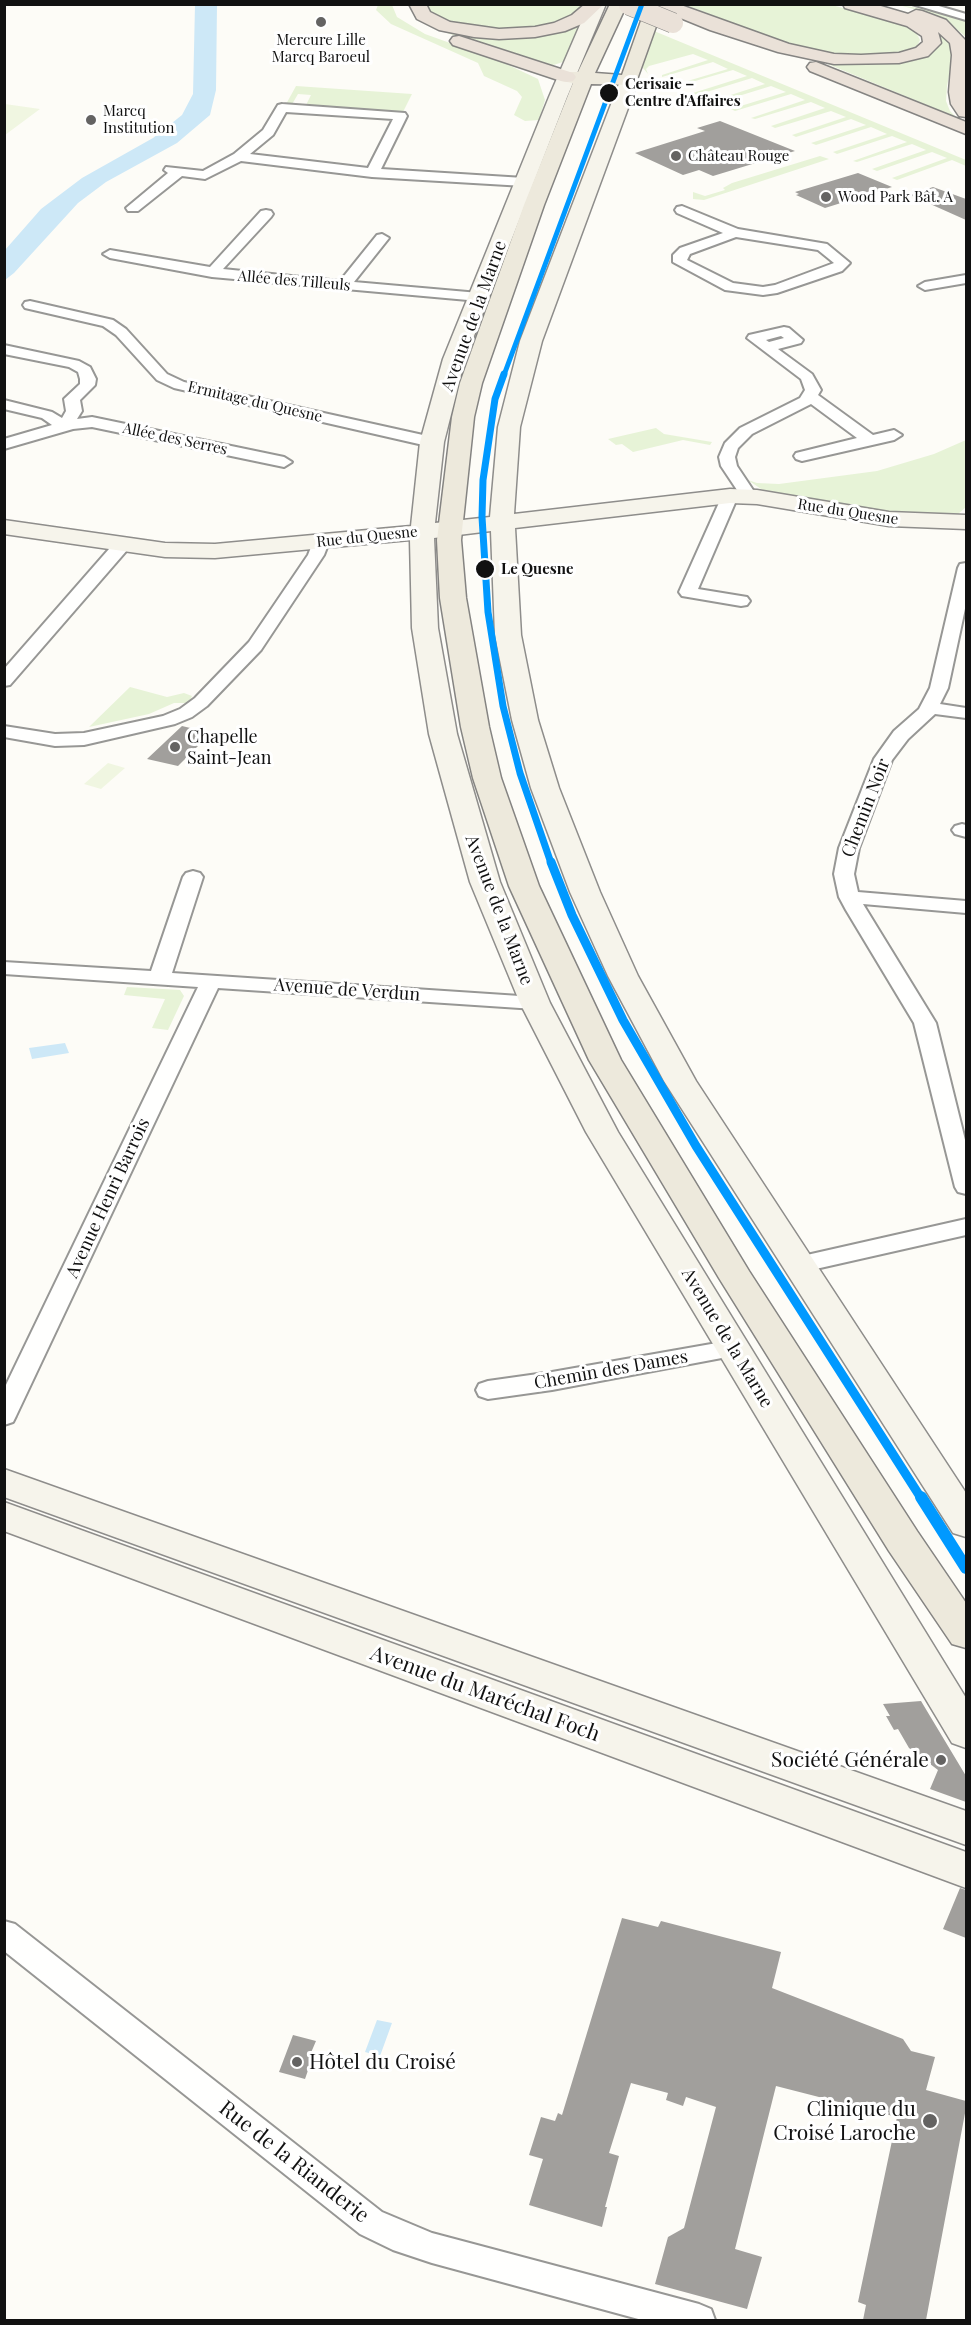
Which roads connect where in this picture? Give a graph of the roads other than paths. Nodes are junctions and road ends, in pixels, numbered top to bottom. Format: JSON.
{"nodes":[{"id":1,"x":402,"y":4,"type":"edge"},
{"id":2,"x":417,"y":4,"type":"edge"},
{"id":3,"x":597,"y":4,"type":"edge"},
{"id":4,"x":619,"y":4,"type":"edge"},
{"id":5,"x":656,"y":4,"type":"edge"},
{"id":6,"x":851,"y":4,"type":"edge"},
{"id":7,"x":880,"y":4,"type":"edge"},
{"id":8,"x":917,"y":4,"type":"edge"},
{"id":9,"x":629,"y":5,"type":"edge"},
{"id":10,"x":677,"y":14,"type":"edge"},
{"id":11,"x":966,"y":17,"type":"edge"},
{"id":12,"x":505,"y":58,"type":"junction"},
{"id":13,"x":771,"y":63,"type":"dead end"},
{"id":14,"x":803,"y":76,"type":"dead end"},
{"id":15,"x":583,"y":79,"type":"junction"},
{"id":16,"x":629,"y":81,"type":"junction"},
{"id":17,"x":558,"y":97,"type":"junction"},
{"id":18,"x":966,"y":112,"type":"edge"},
{"id":19,"x":966,"y":128,"type":"edge"},
{"id":20,"x":966,"y":143,"type":"edge"},
{"id":21,"x":239,"y":157,"type":"junction"},
{"id":22,"x":372,"y":173,"type":"junction"},
{"id":23,"x":524,"y":182,"type":"junction"},
{"id":24,"x":133,"y":208,"type":"dead end"},
{"id":25,"x":682,"y":210,"type":"dead end"},
{"id":26,"x":266,"y":214,"type":"dead end"},
{"id":27,"x":735,"y":233,"type":"junction"},
{"id":28,"x":382,"y":238,"type":"dead end"},
{"id":29,"x":110,"y":254,"type":"dead end"},
{"id":30,"x":212,"y":273,"type":"junction"},
{"id":31,"x":966,"y":279,"type":"edge"},
{"id":32,"x":343,"y":286,"type":"junction"},
{"id":33,"x":925,"y":286,"type":"dead end"},
{"id":34,"x":479,"y":297,"type":"junction"},
{"id":35,"x":30,"y":305,"type":"dead end"},
{"id":36,"x":767,"y":347,"type":"dead end"},
{"id":37,"x":4,"y":349,"type":"edge"},
{"id":38,"x":810,"y":396,"type":"junction"},
{"id":39,"x":4,"y":404,"type":"edge"},
{"id":40,"x":65,"y":426,"type":"junction"},
{"id":41,"x":894,"y":435,"type":"dead end"},
{"id":42,"x":870,"y":440,"type":"junction"},
{"id":43,"x":432,"y":442,"type":"junction"},
{"id":44,"x":4,"y":444,"type":"edge"},
{"id":45,"x":802,"y":456,"type":"dead end"},
{"id":46,"x":284,"y":462,"type":"dead end"},
{"id":47,"x":739,"y":496,"type":"junction"},
{"id":48,"x":502,"y":522,"type":"junction"},
{"id":49,"x":966,"y":522,"type":"edge"},
{"id":50,"x":4,"y":527,"type":"edge"},
{"id":51,"x":447,"y":529,"type":"junction"},
{"id":52,"x":321,"y":542,"type":"junction"},
{"id":53,"x":122,"y":545,"type":"junction"},
{"id":54,"x":966,"y":568,"type":"edge"},
{"id":55,"x":741,"y":601,"type":"dead end"},
{"id":56,"x":4,"y":681,"type":"edge"},
{"id":57,"x":930,"y":708,"type":"junction"},
{"id":58,"x":966,"y":713,"type":"edge"},
{"id":59,"x":4,"y":731,"type":"edge"},
{"id":60,"x":193,"y":877,"type":"dead end"},
{"id":61,"x":849,"y":897,"type":"junction"},
{"id":62,"x":966,"y":907,"type":"edge"},
{"id":63,"x":4,"y":968,"type":"edge"},
{"id":64,"x":160,"y":977,"type":"junction"},
{"id":65,"x":212,"y":981,"type":"junction"},
{"id":66,"x":535,"y":1003,"type":"junction"},
{"id":67,"x":966,"y":1187,"type":"edge"},
{"id":68,"x":966,"y":1227,"type":"edge"},
{"id":69,"x":798,"y":1265,"type":"junction"},
{"id":70,"x":734,"y":1348,"type":"junction"},
{"id":71,"x":488,"y":1390,"type":"dead end"},
{"id":72,"x":4,"y":1416,"type":"edge"},
{"id":73,"x":4,"y":1482,"type":"edge"},
{"id":74,"x":4,"y":1516,"type":"edge"},
{"id":75,"x":966,"y":1523,"type":"edge"},
{"id":76,"x":903,"y":1540,"type":"junction"},
{"id":77,"x":966,"y":1611,"type":"edge"},
{"id":78,"x":966,"y":1653,"type":"edge"},
{"id":79,"x":966,"y":1732,"type":"edge"},
{"id":80,"x":940,"y":1833,"type":"edge"},
{"id":81,"x":966,"y":1870,"type":"edge"},
{"id":82,"x":4,"y":1933,"type":"edge"},
{"id":83,"x":699,"y":2320,"type":"edge"}],
"edges":[{"from":1,"to":12,"type":"highway"},
{"from":2,"to":3,"type":"highway"},
{"from":3,"to":15,"type":"street","name":"Avenue de la Marne"},
{"from":4,"to":15,"type":"main road","name":"Avenue de la Marne"},
{"from":5,"to":16,"type":"main road"},
{"from":6,"to":10,"type":"highway"},
{"from":7,"to":18,"type":"highway"},
{"from":8,"to":11,"type":"street"},
{"from":9,"to":10,"type":"highway","bridge":true},
{"from":9,"to":15,"type":"main road","name":"Avenue de la Marne"},
{"from":10,"to":13,"type":"highway"},
{"from":10,"to":19,"type":"highway"},
{"from":12,"to":15,"type":"highway"},
{"from":12,"to":17,"type":"highway"},
{"from":14,"to":20,"type":"highway"},
{"from":15,"to":16,"type":"main road"},
{"from":15,"to":17,"type":"street","name":"Avenue de la Marne"},
{"from":15,"to":51,"type":"main road","name":"Avenue de la Marne"},
{"from":16,"to":48,"type":"street"},
{"from":17,"to":23,"type":"street","name":"Avenue de la Marne"},
{"from":21,"to":22,"type":"street"},
{"from":21,"to":22,"type":"street"},
{"from":21,"to":24,"type":"street"},
{"from":22,"to":23,"type":"street"},
{"from":23,"to":34,"type":"street","name":"Avenue de la Marne"},
{"from":25,"to":27,"type":"street"},
{"from":26,"to":30,"type":"street"},
{"from":27,"to":27,"type":"street"},
{"from":28,"to":32,"type":"street"},
{"from":29,"to":30,"type":"street","name":"Allée des Tilleuls"},
{"from":30,"to":32,"type":"street","name":"Allée des Tilleuls"},
{"from":31,"to":33,"type":"street"},
{"from":32,"to":34,"type":"street","name":"Allée des Tilleuls"},
{"from":34,"to":43,"type":"street","name":"Avenue de la Marne"},
{"from":35,"to":43,"type":"street","name":"Ermitage du Quesne"},
{"from":36,"to":38,"type":"street"},
{"from":37,"to":40,"type":"street"},
{"from":38,"to":42,"type":"street"},
{"from":38,"to":47,"type":"street"},
{"from":39,"to":40,"type":"street"},
{"from":40,"to":44,"type":"street","name":"Allée des Serres"},
{"from":40,"to":46,"type":"street","name":"Allée des Serres"},
{"from":41,"to":42,"type":"street"},
{"from":42,"to":45,"type":"street"},
{"from":43,"to":51,"type":"street","name":"Avenue de la Marne"},
{"from":47,"to":48,"type":"street","name":"Rue du Quesne"},
{"from":47,"to":49,"type":"street","name":"Rue du Quesne"},
{"from":47,"to":55,"type":"street"},
{"from":48,"to":51,"type":"street","name":"Rue du Quesne"},
{"from":48,"to":69,"type":"street"},
{"from":50,"to":53,"type":"street","name":"Rue du Quesne"},
{"from":51,"to":52,"type":"street","name":"Rue du Quesne"},
{"from":51,"to":66,"type":"street","name":"Avenue de la Marne"},
{"from":51,"to":76,"type":"main road","name":"Avenue de la Marne"},
{"from":51,"to":77,"type":"main road","name":"Avenue de la Marne"},
{"from":52,"to":53,"type":"street","name":"Rue du Quesne"},
{"from":52,"to":59,"type":"street"},
{"from":53,"to":56,"type":"street"},
{"from":54,"to":57,"type":"street","name":"Chemin Noir"},
{"from":57,"to":58,"type":"street"},
{"from":57,"to":61,"type":"street","name":"Chemin Noir"},
{"from":60,"to":64,"type":"street"},
{"from":61,"to":62,"type":"street"},
{"from":61,"to":67,"type":"street","name":"Chemin Noir"},
{"from":63,"to":64,"type":"street","name":"Avenue de Verdun"},
{"from":64,"to":65,"type":"street","name":"Avenue de Verdun"},
{"from":65,"to":66,"type":"street","name":"Avenue de Verdun"},
{"from":65,"to":72,"type":"street","name":"Avenue Henri Barrois"},
{"from":66,"to":70,"type":"street","name":"Avenue de la Marne"},
{"from":68,"to":69,"type":"street"},
{"from":69,"to":75,"type":"street"},
{"from":70,"to":71,"type":"street","name":"Chemin des Dames"},
{"from":70,"to":79,"type":"street","name":"Avenue de la Marne"},
{"from":73,"to":80,"type":"street","name":"Avenue du Maréchal Foch"},
{"from":74,"to":80,"type":"street","name":"Avenue du Maréchal Foch"},
{"from":76,"to":77,"type":"main road","name":"Avenue de la Marne"},
{"from":76,"to":78,"type":"main road"},
{"from":80,"to":81,"type":"street","name":"Avenue du Maréchal Foch"},
{"from":82,"to":83,"type":"street","name":"Rue de la Rianderie"}]}
